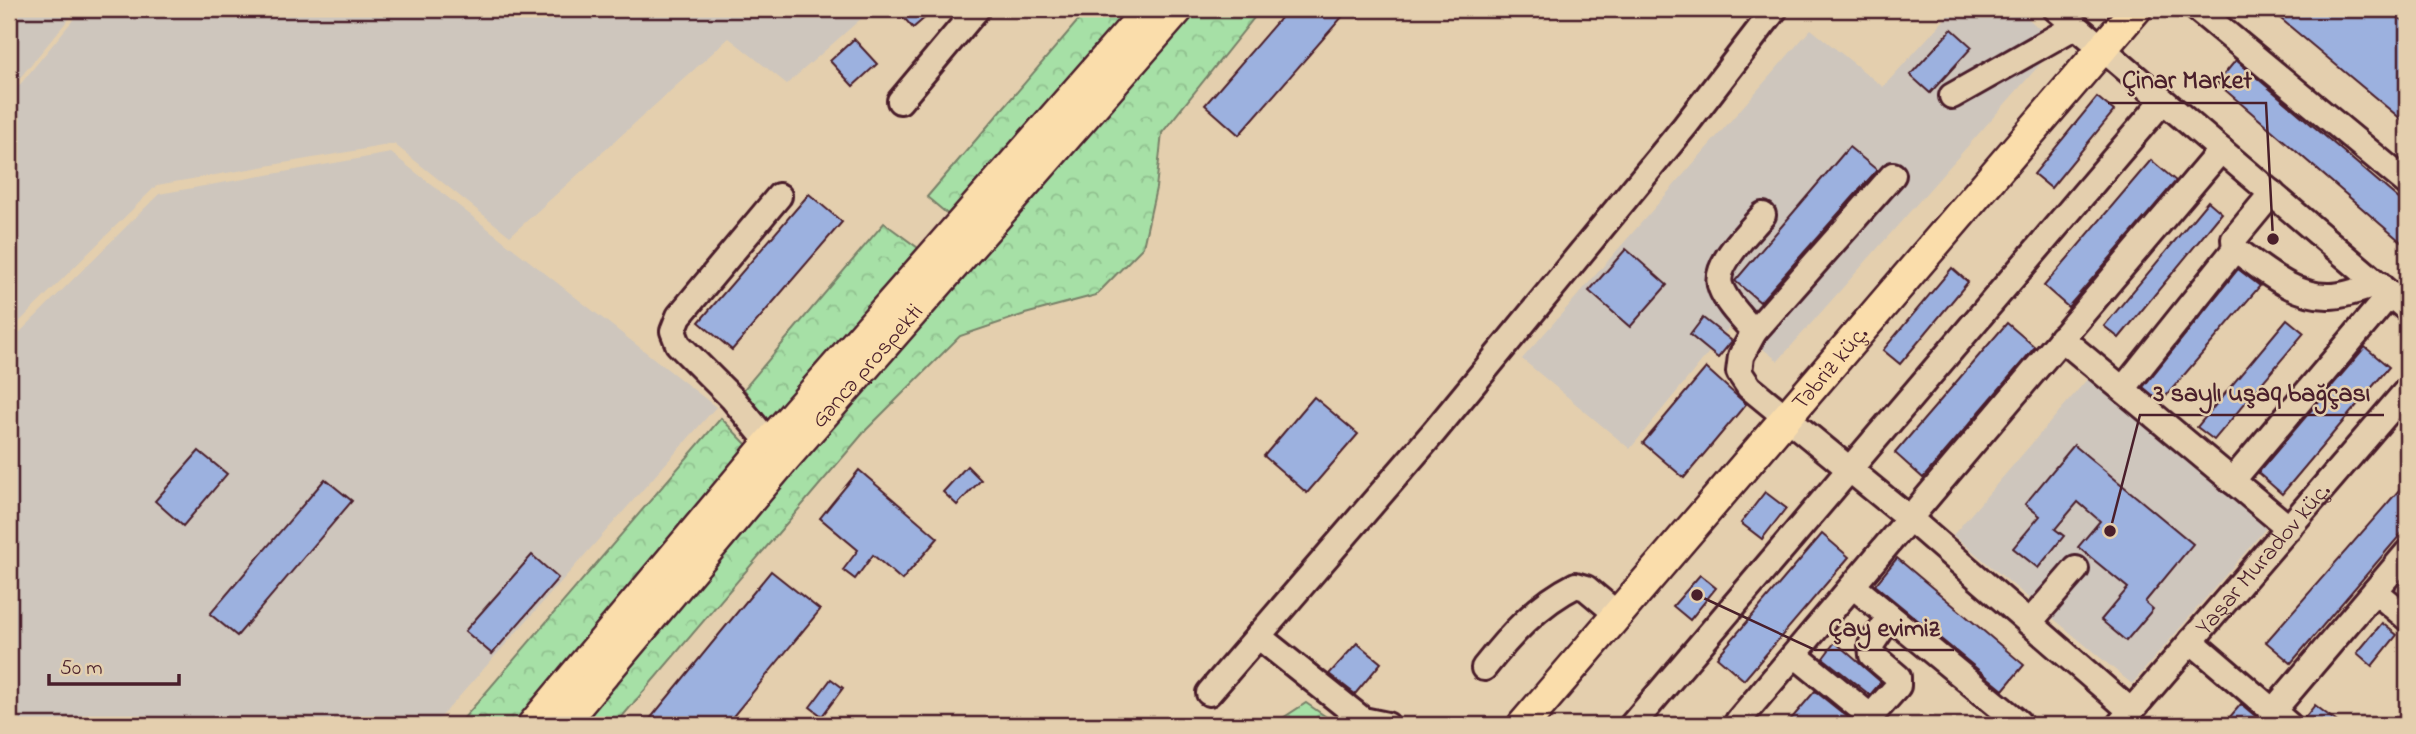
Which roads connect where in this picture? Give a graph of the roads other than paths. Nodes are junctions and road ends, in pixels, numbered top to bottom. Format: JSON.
{"nodes":[{"id":1,"x":977,"y":9,"type":"edge"},
{"id":2,"x":1149,"y":9,"type":"edge"},
{"id":3,"x":1178,"y":9,"type":"edge"},
{"id":4,"x":1775,"y":9,"type":"edge"},
{"id":5,"x":2056,"y":9,"type":"edge"},
{"id":6,"x":2136,"y":9,"type":"edge"},
{"id":7,"x":2197,"y":9,"type":"edge"},
{"id":8,"x":2076,"y":26,"type":"junction"},
{"id":9,"x":2102,"y":48,"type":"junction"},
{"id":10,"x":1952,"y":96,"type":"dead end"},
{"id":11,"x":900,"y":101,"type":"dead end"},
{"id":12,"x":2163,"y":101,"type":"junction"},
{"id":13,"x":2221,"y":150,"type":"junction"},
{"id":14,"x":1893,"y":175,"type":"dead end"},
{"id":15,"x":2407,"y":183,"type":"edge"},
{"id":16,"x":2272,"y":193,"type":"junction"},
{"id":17,"x":779,"y":196,"type":"dead end"},
{"id":18,"x":1763,"y":215,"type":"dead end"},
{"id":19,"x":2235,"y":249,"type":"junction"},
{"id":20,"x":2392,"y":296,"type":"edge"},
{"id":21,"x":1754,"y":332,"type":"junction"},
{"id":22,"x":2061,"y":338,"type":"junction"},
{"id":23,"x":2123,"y":389,"type":"junction"},
{"id":24,"x":2407,"y":390,"type":"edge"},
{"id":25,"x":1785,"y":416,"type":"junction"},
{"id":26,"x":769,"y":443,"type":"junction"},
{"id":27,"x":1850,"y":470,"type":"junction"},
{"id":28,"x":2232,"y":481,"type":"junction"},
{"id":29,"x":1909,"y":518,"type":"junction"},
{"id":30,"x":2289,"y":528,"type":"junction"},
{"id":31,"x":2407,"y":553,"type":"edge"},
{"id":32,"x":2076,"y":569,"type":"dead end"},
{"id":33,"x":1853,"y":586,"type":"junction"},
{"id":34,"x":2375,"y":591,"type":"junction"},
{"id":35,"x":1617,"y":614,"type":"junction"},
{"id":36,"x":1890,"y":617,"type":"junction"},
{"id":37,"x":2407,"y":618,"type":"edge"},
{"id":38,"x":2029,"y":623,"type":"junction"},
{"id":39,"x":1258,"y":636,"type":"junction"},
{"id":40,"x":2191,"y":641,"type":"junction"},
{"id":41,"x":1795,"y":655,"type":"junction"},
{"id":42,"x":1484,"y":668,"type":"dead end"},
{"id":43,"x":1209,"y":693,"type":"dead end"},
{"id":44,"x":2125,"y":718,"type":"edge"},
{"id":45,"x":2281,"y":718,"type":"edge"},
{"id":46,"x":1738,"y":721,"type":"dead end"},
{"id":47,"x":1867,"y":721,"type":"edge"},
{"id":48,"x":533,"y":725,"type":"edge"},
{"id":49,"x":561,"y":725,"type":"edge"},
{"id":50,"x":1387,"y":725,"type":"edge"},
{"id":51,"x":1523,"y":725,"type":"edge"},
{"id":52,"x":1632,"y":725,"type":"edge"},
{"id":53,"x":2018,"y":725,"type":"edge"}],
"edges":[{"from":1,"to":11,"type":"street"},
{"from":2,"to":26,"type":"main road","name":"Gəncə prospekti"},
{"from":3,"to":49,"type":"main road","name":"Gəncə prospekti"},
{"from":4,"to":39,"type":"street"},
{"from":5,"to":8,"type":"street"},
{"from":6,"to":9,"type":"main road","name":"Təbriz küç."},
{"from":7,"to":15,"type":"street"},
{"from":8,"to":9,"type":"street"},
{"from":8,"to":10,"type":"street"},
{"from":9,"to":12,"type":"street"},
{"from":9,"to":25,"type":"main road","name":"Təbriz küç."},
{"from":12,"to":13,"type":"street"},
{"from":12,"to":27,"type":"street"},
{"from":13,"to":16,"type":"street"},
{"from":13,"to":22,"type":"street"},
{"from":14,"to":21,"type":"street"},
{"from":16,"to":19,"type":"street"},
{"from":16,"to":20,"type":"street"},
{"from":17,"to":26,"type":"street"},
{"from":18,"to":21,"type":"street"},
{"from":19,"to":20,"type":"street"},
{"from":19,"to":23,"type":"street"},
{"from":20,"to":28,"type":"street"},
{"from":21,"to":25,"type":"street"},
{"from":22,"to":23,"type":"street"},
{"from":22,"to":29,"type":"street"},
{"from":23,"to":28,"type":"street"},
{"from":24,"to":30,"type":"street","name":"Yaşar Muradov küç."},
{"from":25,"to":27,"type":"street"},
{"from":25,"to":35,"type":"main road","name":"Təbriz küç."},
{"from":26,"to":48,"type":"main road","name":"Gəncə prospekti"},
{"from":27,"to":29,"type":"street"},
{"from":27,"to":52,"type":"street"},
{"from":28,"to":30,"type":"street"},
{"from":29,"to":33,"type":"street"},
{"from":29,"to":38,"type":"street"},
{"from":30,"to":40,"type":"street","name":"Yaşar Muradov küç."},
{"from":31,"to":34,"type":"street"},
{"from":32,"to":38,"type":"street"},
{"from":33,"to":36,"type":"street"},
{"from":33,"to":41,"type":"street"},
{"from":34,"to":37,"type":"street"},
{"from":34,"to":45,"type":"street"},
{"from":35,"to":42,"type":"street"},
{"from":35,"to":51,"type":"main road","name":"Təbriz küç."},
{"from":36,"to":47,"type":"street"},
{"from":36,"to":53,"type":"street"},
{"from":38,"to":44,"type":"street"},
{"from":39,"to":43,"type":"street"},
{"from":39,"to":50,"type":"street"},
{"from":40,"to":44,"type":"street","name":"Yaşar Muradov küç."},
{"from":40,"to":45,"type":"street"},
{"from":41,"to":46,"type":"street"},
{"from":41,"to":47,"type":"street"}]}
